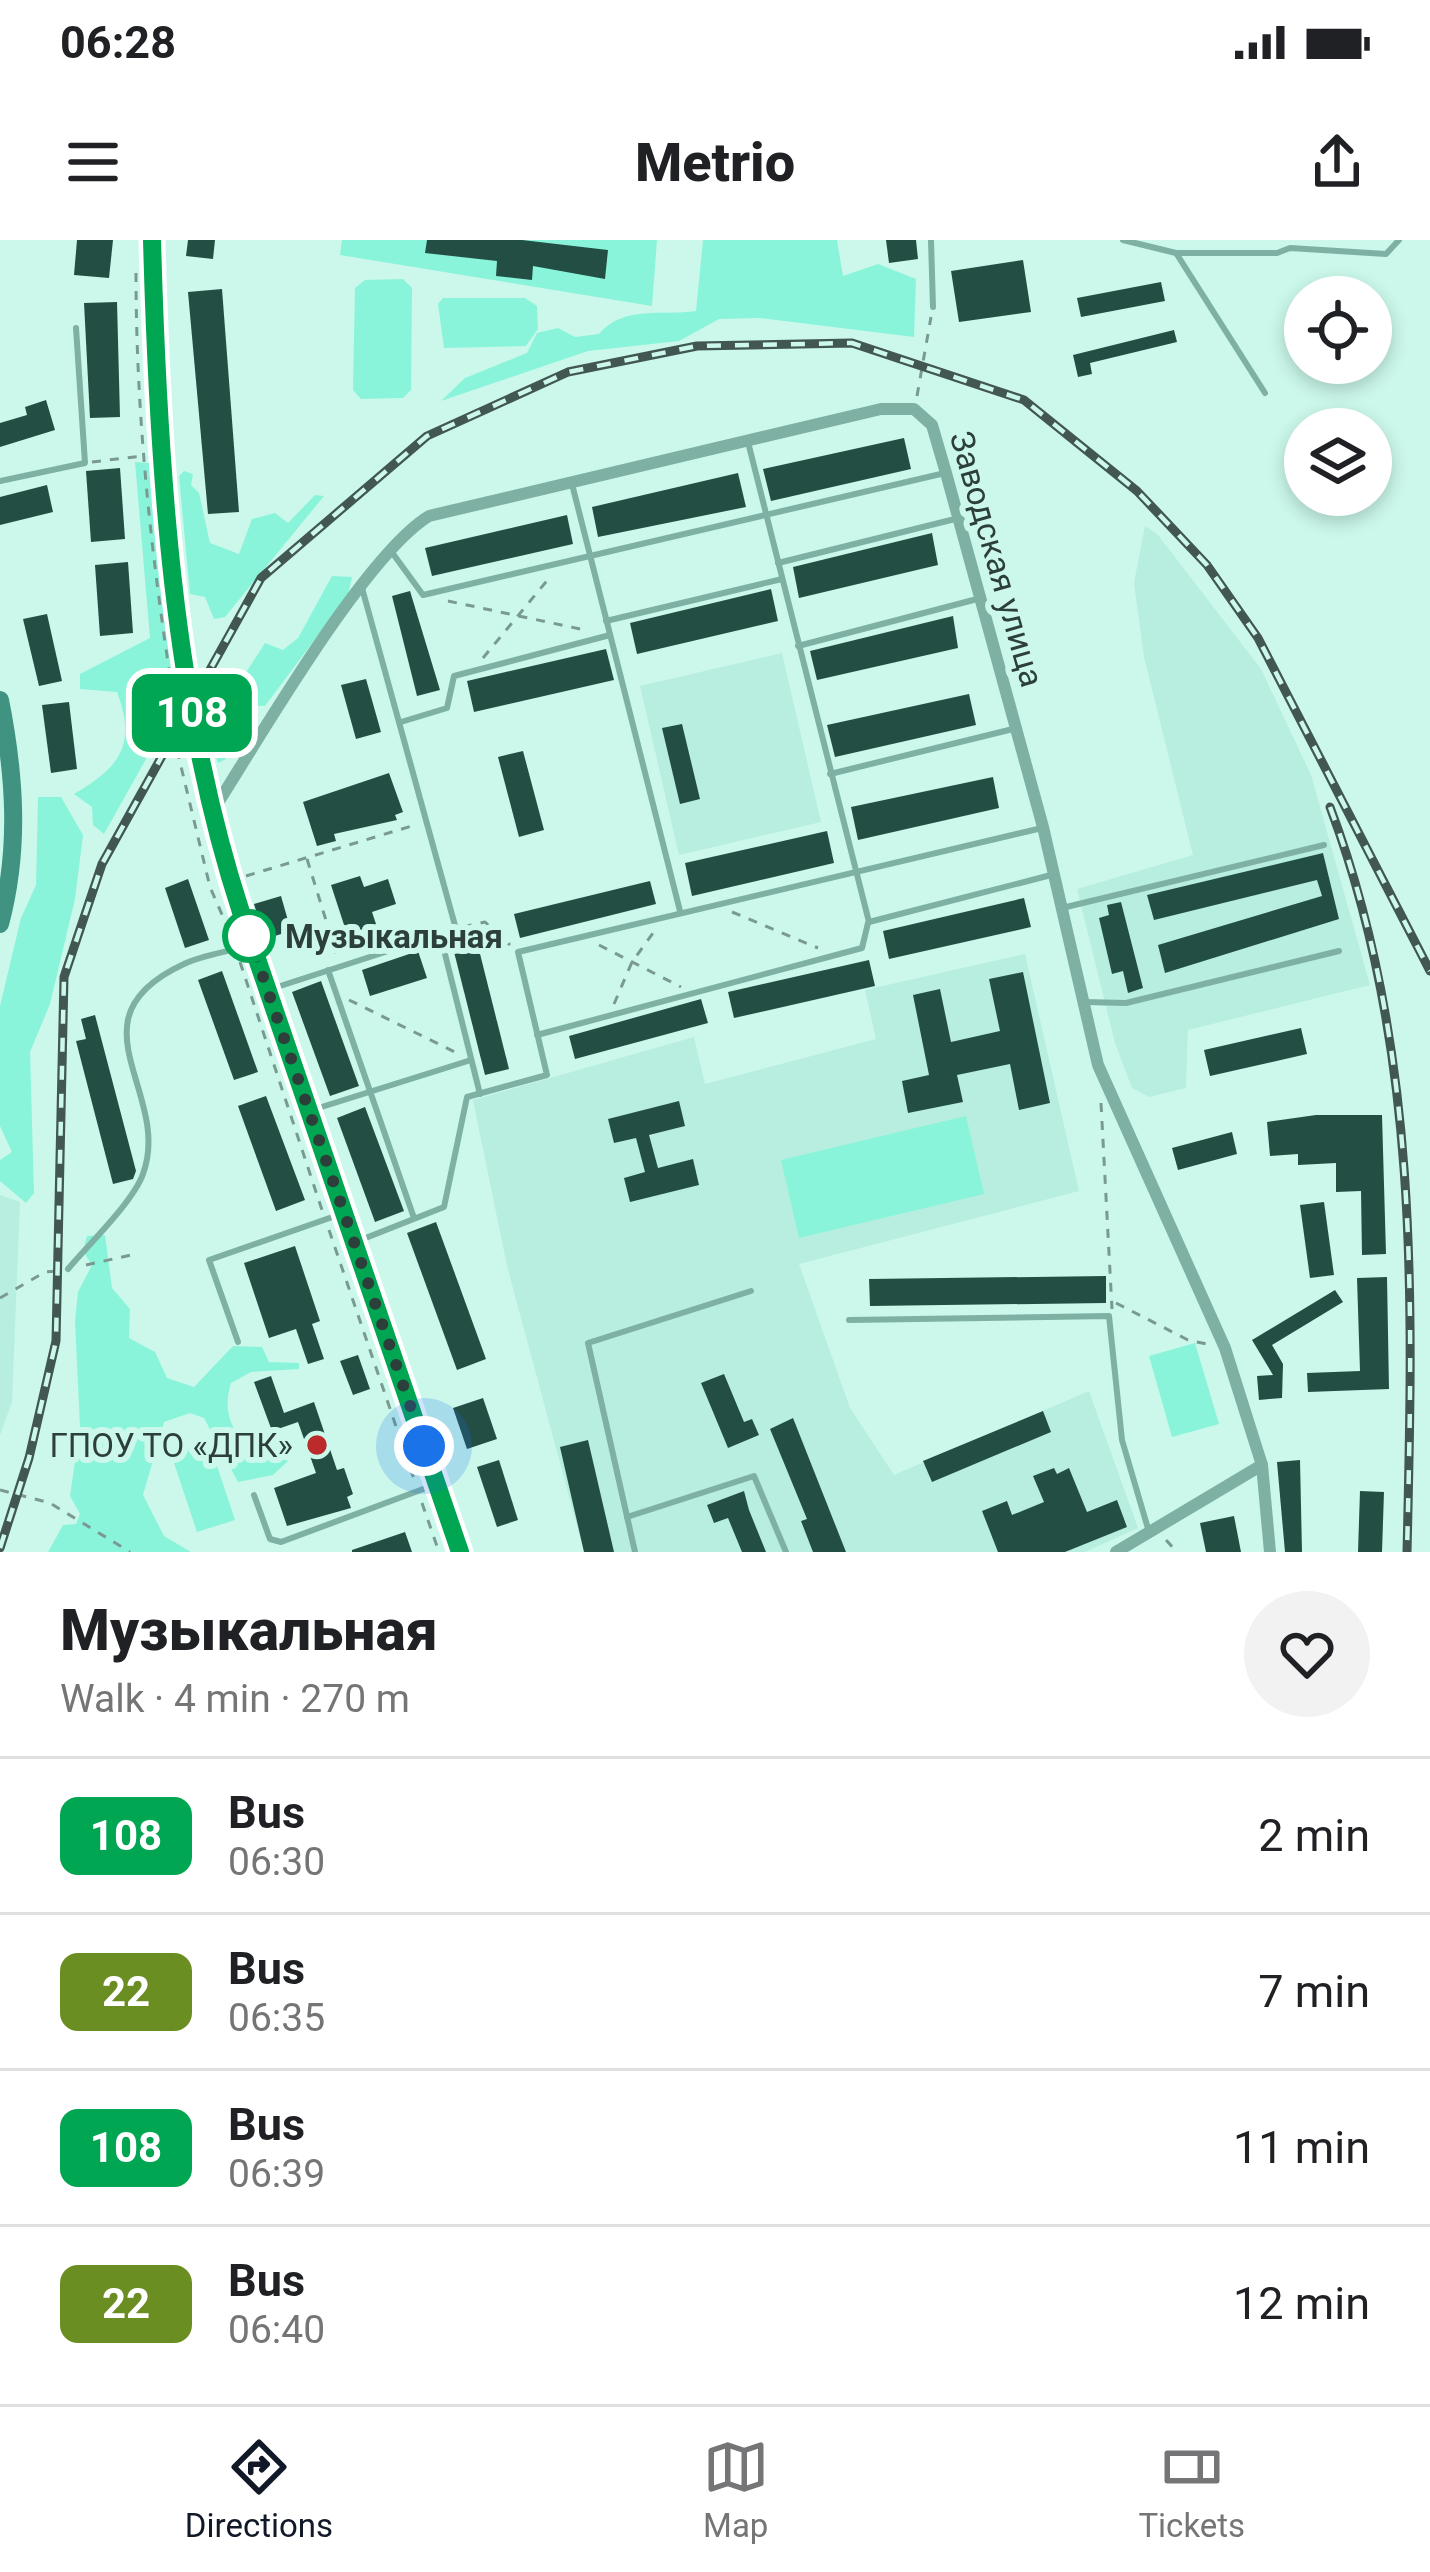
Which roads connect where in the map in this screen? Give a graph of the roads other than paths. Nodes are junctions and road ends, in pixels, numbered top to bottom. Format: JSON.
{"nodes":[{"id":1,"x":152,"y":240,"type":"edge"},
{"id":2,"x":931,"y":240,"type":"edge"},
{"id":3,"x":1123,"y":240,"type":"edge"},
{"id":4,"x":1342,"y":240,"type":"edge"},
{"id":5,"x":1399,"y":240,"type":"edge"},
{"id":6,"x":1290,"y":244,"type":"edge"},
{"id":7,"x":1341,"y":251,"type":"junction"},
{"id":8,"x":1175,"y":253,"type":"junction"},
{"id":9,"x":933,"y":308,"type":"road end"},
{"id":10,"x":76,"y":328,"type":"dead end"},
{"id":11,"x":1264,"y":393,"type":"dead end"},
{"id":12,"x":747,"y":441,"type":"junction"},
{"id":13,"x":946,"y":473,"type":"junction"},
{"id":14,"x":0,"y":481,"type":"edge"},
{"id":15,"x":572,"y":482,"type":"junction"},
{"id":16,"x":766,"y":515,"type":"junction"},
{"id":17,"x":958,"y":518,"type":"junction"},
{"id":18,"x":391,"y":551,"type":"junction"},
{"id":19,"x":590,"y":556,"type":"junction"},
{"id":20,"x":778,"y":563,"type":"junction"},
{"id":21,"x":782,"y":579,"type":"junction"},
{"id":22,"x":362,"y":589,"type":"junction"},
{"id":23,"x":981,"y":598,"type":"junction"},
{"id":24,"x":607,"y":621,"type":"junction"},
{"id":25,"x":610,"y":635,"type":"junction"},
{"id":26,"x":798,"y":646,"type":"junction"},
{"id":27,"x":0,"y":700,"type":"edge"},
{"id":28,"x":401,"y":722,"type":"junction"},
{"id":29,"x":1016,"y":728,"type":"junction"},
{"id":30,"x":5,"y":751,"type":"edge"},
{"id":31,"x":830,"y":774,"type":"junction"},
{"id":32,"x":212,"y":811,"type":"junction"},
{"id":33,"x":1043,"y":827,"type":"junction"},
{"id":34,"x":1324,"y":845,"type":"dead end"},
{"id":35,"x":854,"y":871,"type":"junction"},
{"id":36,"x":1054,"y":874,"type":"junction"},
{"id":37,"x":6,"y":875,"type":"edge"},
{"id":38,"x":1062,"y":908,"type":"junction"},
{"id":39,"x":680,"y":910,"type":"junction"},
{"id":40,"x":869,"y":922,"type":"junction"},
{"id":41,"x":0,"y":924,"type":"edge"},
{"id":42,"x":440,"y":934,"type":"junction"},
{"id":43,"x":252,"y":944,"type":"junction"},
{"id":44,"x":1339,"y":950,"type":"dead end"},
{"id":45,"x":328,"y":970,"type":"junction"},
{"id":46,"x":267,"y":990,"type":"junction"},
{"id":47,"x":1084,"y":1002,"type":"junction"},
{"id":48,"x":537,"y":1035,"type":"junction"},
{"id":49,"x":472,"y":1060,"type":"junction"},
{"id":50,"x":370,"y":1092,"type":"junction"},
{"id":51,"x":480,"y":1094,"type":"junction"},
{"id":52,"x":309,"y":1111,"type":"junction"},
{"id":53,"x":344,"y":1213,"type":"junction"},
{"id":54,"x":415,"y":1218,"type":"junction"},
{"id":55,"x":355,"y":1242,"type":"junction"},
{"id":56,"x":68,"y":1269,"type":"dead end"},
{"id":57,"x":752,"y":1291,"type":"dead end"},
{"id":58,"x":849,"y":1320,"type":"dead end"},
{"id":59,"x":238,"y":1342,"type":"dead end"},
{"id":60,"x":1262,"y":1465,"type":"junction"},
{"id":61,"x":437,"y":1484,"type":"junction"},
{"id":62,"x":254,"y":1495,"type":"dead end"},
{"id":63,"x":627,"y":1517,"type":"junction"},
{"id":64,"x":1152,"y":1530,"type":"junction"},
{"id":65,"x":460,"y":1552,"type":"edge"},
{"id":66,"x":635,"y":1552,"type":"edge"},
{"id":67,"x":786,"y":1552,"type":"edge"},
{"id":68,"x":1116,"y":1552,"type":"edge"},
{"id":69,"x":1270,"y":1552,"type":"edge"}],
"edges":[{"from":1,"to":32,"type":"main road"},
{"from":2,"to":9,"type":"lane"},
{"from":3,"to":8,"type":"lane"},
{"from":4,"to":7,"type":"lane"},
{"from":5,"to":7,"type":"lane"},
{"from":6,"to":7,"type":"lane"},
{"from":6,"to":8,"type":"lane"},
{"from":8,"to":11,"type":"lane"},
{"from":10,"to":14,"type":"lane"},
{"from":12,"to":13,"type":"street","name":"Заводская улица"},
{"from":12,"to":15,"type":"street","name":"Заводская улица"},
{"from":12,"to":16,"type":"lane"},
{"from":13,"to":16,"type":"lane"},
{"from":13,"to":17,"type":"street","name":"Заводская улица"},
{"from":15,"to":18,"type":"street","name":"Заводская улица"},
{"from":15,"to":19,"type":"lane"},
{"from":16,"to":19,"type":"lane"},
{"from":16,"to":20,"type":"lane"},
{"from":17,"to":20,"type":"lane"},
{"from":17,"to":23,"type":"street","name":"Заводская улица"},
{"from":18,"to":19,"type":"lane"},
{"from":18,"to":22,"type":"street","name":"Заводская улица"},
{"from":19,"to":24,"type":"lane"},
{"from":20,"to":21,"type":"lane"},
{"from":21,"to":24,"type":"lane"},
{"from":21,"to":26,"type":"lane"},
{"from":22,"to":28,"type":"lane"},
{"from":22,"to":32,"type":"street","name":"Заводская улица"},
{"from":23,"to":26,"type":"lane"},
{"from":23,"to":29,"type":"street","name":"Заводская улица"},
{"from":24,"to":25,"type":"lane"},
{"from":25,"to":28,"type":"lane"},
{"from":25,"to":39,"type":"lane"},
{"from":26,"to":31,"type":"lane"},
{"from":27,"to":30,"type":"main road"},
{"from":28,"to":42,"type":"lane"},
{"from":29,"to":31,"type":"lane"},
{"from":29,"to":33,"type":"street","name":"Заводская улица"},
{"from":30,"to":37,"type":"main road"},
{"from":31,"to":35,"type":"lane"},
{"from":32,"to":43,"type":"main road"},
{"from":33,"to":35,"type":"lane"},
{"from":33,"to":36,"type":"street","name":"Заводская улица"},
{"from":34,"to":38,"type":"lane"},
{"from":35,"to":39,"type":"lane"},
{"from":35,"to":40,"type":"lane"},
{"from":36,"to":38,"type":"street","name":"Заводская улица"},
{"from":36,"to":40,"type":"lane"},
{"from":37,"to":41,"type":"main road"},
{"from":38,"to":47,"type":"street","name":"Заводская улица"},
{"from":39,"to":48,"type":"lane"},
{"from":40,"to":48,"type":"lane"},
{"from":42,"to":45,"type":"lane"},
{"from":42,"to":49,"type":"lane"},
{"from":43,"to":46,"type":"main road"},
{"from":43,"to":56,"type":"lane"},
{"from":44,"to":47,"type":"lane"},
{"from":45,"to":46,"type":"lane"},
{"from":45,"to":50,"type":"lane"},
{"from":46,"to":52,"type":"main road"},
{"from":47,"to":60,"type":"street","name":"Заводская улица"},
{"from":48,"to":51,"type":"lane"},
{"from":49,"to":50,"type":"lane"},
{"from":49,"to":51,"type":"lane"},
{"from":50,"to":52,"type":"lane"},
{"from":50,"to":54,"type":"lane"},
{"from":51,"to":54,"type":"lane"},
{"from":52,"to":53,"type":"main road"},
{"from":53,"to":55,"type":"main road"},
{"from":53,"to":59,"type":"lane"},
{"from":54,"to":55,"type":"lane"},
{"from":55,"to":61,"type":"main road"},
{"from":57,"to":63,"type":"lane"},
{"from":58,"to":64,"type":"lane"},
{"from":60,"to":64,"type":"street"},
{"from":60,"to":69,"type":"street","name":"Заводская улица"},
{"from":61,"to":62,"type":"lane"},
{"from":61,"to":65,"type":"main road"},
{"from":63,"to":66,"type":"lane"},
{"from":63,"to":67,"type":"lane"},
{"from":64,"to":68,"type":"street"}]}
